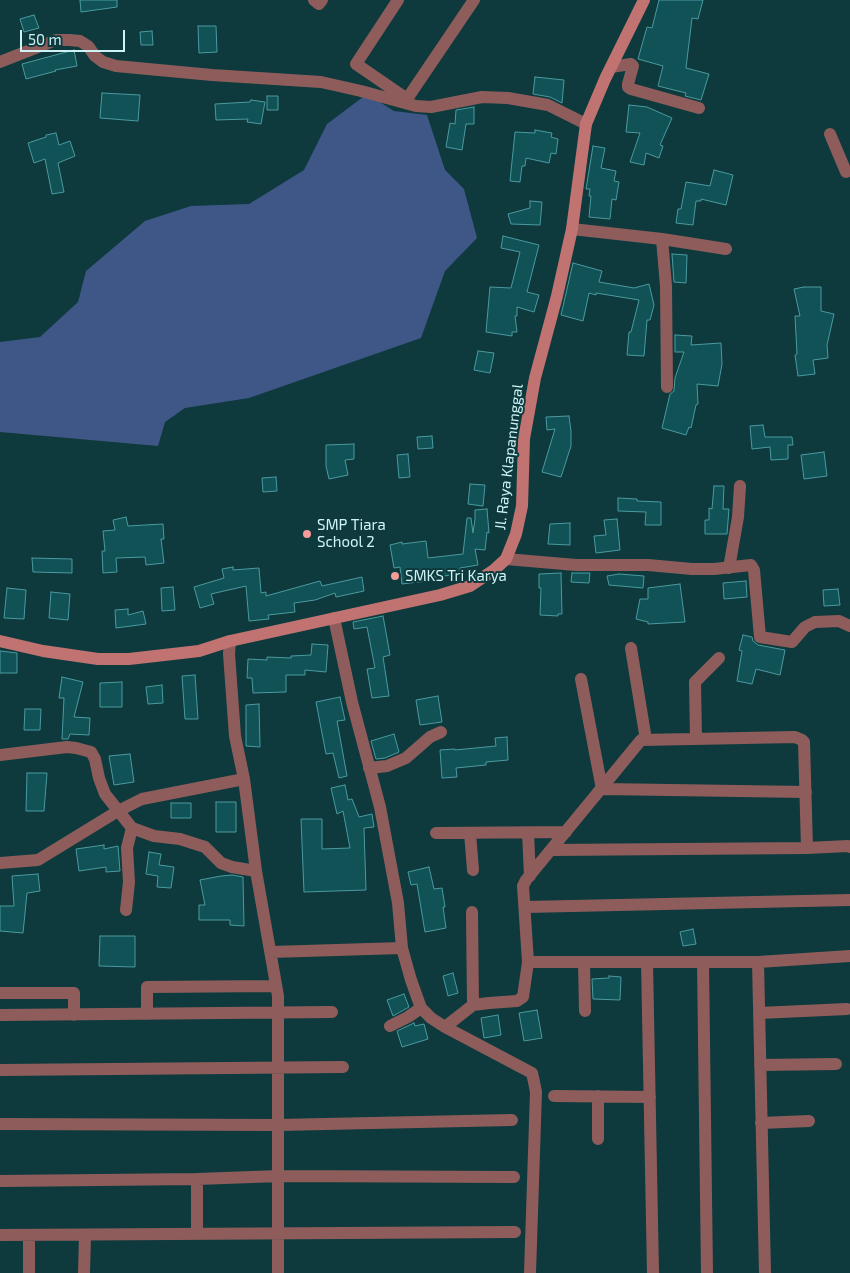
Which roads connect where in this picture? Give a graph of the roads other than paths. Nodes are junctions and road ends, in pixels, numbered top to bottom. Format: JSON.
{"nodes":[{"id":1,"x":314,"y":0,"type":"edge"},
{"id":2,"x":322,"y":0,"type":"edge"},
{"id":3,"x":398,"y":0,"type":"edge"},
{"id":4,"x":474,"y":0,"type":"edge"},
{"id":5,"x":644,"y":0,"type":"edge"},
{"id":6,"x":0,"y":62,"type":"edge"},
{"id":7,"x":611,"y":67,"type":"junction"},
{"id":8,"x":699,"y":108,"type":"dead end"},
{"id":9,"x":586,"y":124,"type":"junction"},
{"id":10,"x":830,"y":134,"type":"dead end"},
{"id":11,"x":845,"y":160,"type":"edge"},
{"id":12,"x":572,"y":229,"type":"junction"},
{"id":13,"x":662,"y":239,"type":"junction"},
{"id":14,"x":726,"y":249,"type":"dead end"},
{"id":15,"x":667,"y":387,"type":"dead end"},
{"id":16,"x":740,"y":486,"type":"dead end"},
{"id":17,"x":506,"y":559,"type":"junction"},
{"id":18,"x":729,"y":568,"type":"junction"},
{"id":19,"x":334,"y":618,"type":"junction"},
{"id":20,"x":850,"y":626,"type":"edge"},
{"id":21,"x":0,"y":641,"type":"edge"},
{"id":22,"x":230,"y":641,"type":"junction"},
{"id":23,"x":631,"y":648,"type":"dead end"},
{"id":24,"x":719,"y":658,"type":"dead end"},
{"id":25,"x":581,"y":679,"type":"dead end"},
{"id":26,"x":442,"y":732,"type":"dead end"},
{"id":27,"x":696,"y":739,"type":"junction"},
{"id":28,"x":646,"y":740,"type":"junction"},
{"id":29,"x":0,"y":755,"type":"edge"},
{"id":30,"x":369,"y":768,"type":"junction"},
{"id":31,"x":244,"y":779,"type":"junction"},
{"id":32,"x":602,"y":789,"type":"junction"},
{"id":33,"x":806,"y":792,"type":"junction"},
{"id":34,"x":118,"y":811,"type":"junction"},
{"id":35,"x":132,"y":828,"type":"junction"},
{"id":36,"x":566,"y":832,"type":"junction"},
{"id":37,"x":470,"y":833,"type":"junction"},
{"id":38,"x":528,"y":833,"type":"junction"},
{"id":39,"x":436,"y":834,"type":"dead end"},
{"id":40,"x":850,"y":847,"type":"edge"},
{"id":41,"x":808,"y":848,"type":"junction"},
{"id":42,"x":551,"y":850,"type":"junction"},
{"id":43,"x":0,"y":863,"type":"edge"},
{"id":44,"x":473,"y":870,"type":"dead end"},
{"id":45,"x":256,"y":871,"type":"junction"},
{"id":46,"x":530,"y":876,"type":"junction"},
{"id":47,"x":850,"y":900,"type":"edge"},
{"id":48,"x":525,"y":907,"type":"junction"},
{"id":49,"x":126,"y":910,"type":"dead end"},
{"id":50,"x":472,"y":912,"type":"dead end"},
{"id":51,"x":402,"y":948,"type":"junction"},
{"id":52,"x":271,"y":952,"type":"junction"},
{"id":53,"x":850,"y":956,"type":"edge"},
{"id":54,"x":528,"y":962,"type":"junction"},
{"id":55,"x":584,"y":962,"type":"junction"},
{"id":56,"x":647,"y":962,"type":"junction"},
{"id":57,"x":703,"y":962,"type":"junction"},
{"id":58,"x":758,"y":962,"type":"junction"},
{"id":59,"x":276,"y":986,"type":"junction"},
{"id":60,"x":0,"y":993,"type":"edge"},
{"id":61,"x":473,"y":1005,"type":"junction"},
{"id":62,"x":421,"y":1008,"type":"junction"},
{"id":63,"x":847,"y":1009,"type":"dead end"},
{"id":64,"x":585,"y":1011,"type":"dead end"},
{"id":65,"x":332,"y":1012,"type":"dead end"},
{"id":66,"x":759,"y":1013,"type":"junction"},
{"id":67,"x":74,"y":1014,"type":"junction"},
{"id":68,"x":147,"y":1014,"type":"junction"},
{"id":69,"x":278,"y":1014,"type":"junction"},
{"id":70,"x":0,"y":1015,"type":"edge"},
{"id":71,"x":390,"y":1026,"type":"dead end"},
{"id":72,"x":445,"y":1027,"type":"junction"},
{"id":73,"x":836,"y":1064,"type":"dead end"},
{"id":74,"x":760,"y":1065,"type":"junction"},
{"id":75,"x":343,"y":1067,"type":"dead end"},
{"id":76,"x":278,"y":1069,"type":"junction"},
{"id":77,"x":0,"y":1070,"type":"edge"},
{"id":78,"x":554,"y":1096,"type":"dead end"},
{"id":79,"x":598,"y":1096,"type":"junction"},
{"id":80,"x":650,"y":1097,"type":"junction"},
{"id":81,"x":512,"y":1120,"type":"dead end"},
{"id":82,"x":809,"y":1122,"type":"dead end"},
{"id":83,"x":761,"y":1123,"type":"junction"},
{"id":84,"x":0,"y":1124,"type":"edge"},
{"id":85,"x":278,"y":1125,"type":"junction"},
{"id":86,"x":598,"y":1139,"type":"dead end"},
{"id":87,"x":279,"y":1176,"type":"junction"},
{"id":88,"x":514,"y":1177,"type":"dead end"},
{"id":89,"x":197,"y":1179,"type":"junction"},
{"id":90,"x":0,"y":1181,"type":"edge"},
{"id":91,"x":515,"y":1232,"type":"dead end"},
{"id":92,"x":278,"y":1233,"type":"junction"},
{"id":93,"x":197,"y":1234,"type":"junction"},
{"id":94,"x":0,"y":1235,"type":"edge"},
{"id":95,"x":29,"y":1235,"type":"junction"},
{"id":96,"x":85,"y":1235,"type":"junction"},
{"id":97,"x":29,"y":1273,"type":"edge"},
{"id":98,"x":84,"y":1273,"type":"edge"},
{"id":99,"x":278,"y":1273,"type":"edge"},
{"id":100,"x":530,"y":1273,"type":"edge"},
{"id":101,"x":653,"y":1273,"type":"edge"},
{"id":102,"x":707,"y":1273,"type":"edge"},
{"id":103,"x":764,"y":1273,"type":"edge"}],
"edges":[{"from":1,"to":2,"type":"street"},
{"from":3,"to":4,"type":"street"},
{"from":5,"to":7,"type":"street","name":"Jl. Raya Klapanunggal"},
{"from":6,"to":9,"type":"street"},
{"from":7,"to":8,"type":"street"},
{"from":7,"to":9,"type":"street","name":"Jl. Raya Klapanunggal"},
{"from":9,"to":12,"type":"street","name":"Jl. Raya Klapanunggal"},
{"from":10,"to":11,"type":"street"},
{"from":12,"to":13,"type":"street"},
{"from":12,"to":17,"type":"street","name":"Jl. Raya Klapanunggal"},
{"from":13,"to":14,"type":"street"},
{"from":13,"to":15,"type":"street"},
{"from":16,"to":18,"type":"street"},
{"from":17,"to":18,"type":"street"},
{"from":17,"to":19,"type":"street","name":"Jl. Raya Klapanunggal"},
{"from":18,"to":20,"type":"street"},
{"from":19,"to":22,"type":"street","name":"Jl. Raya Klapanunggal"},
{"from":19,"to":30,"type":"street"},
{"from":21,"to":22,"type":"street","name":"Jl. Raya Klapanunggal"},
{"from":22,"to":31,"type":"street"},
{"from":23,"to":28,"type":"street"},
{"from":24,"to":27,"type":"street"},
{"from":25,"to":32,"type":"street"},
{"from":26,"to":30,"type":"street"},
{"from":27,"to":28,"type":"street"},
{"from":27,"to":33,"type":"street"},
{"from":28,"to":32,"type":"street"},
{"from":29,"to":34,"type":"street"},
{"from":30,"to":51,"type":"street"},
{"from":31,"to":34,"type":"street"},
{"from":31,"to":45,"type":"street"},
{"from":32,"to":33,"type":"street"},
{"from":32,"to":36,"type":"street"},
{"from":33,"to":41,"type":"street"},
{"from":34,"to":35,"type":"street"},
{"from":34,"to":43,"type":"street"},
{"from":35,"to":45,"type":"street"},
{"from":35,"to":49,"type":"street"},
{"from":36,"to":38,"type":"street"},
{"from":36,"to":42,"type":"street"},
{"from":37,"to":38,"type":"street"},
{"from":37,"to":39,"type":"street"},
{"from":37,"to":44,"type":"street"},
{"from":38,"to":46,"type":"street"},
{"from":40,"to":41,"type":"street"},
{"from":41,"to":42,"type":"street"},
{"from":42,"to":46,"type":"street"},
{"from":45,"to":52,"type":"street"},
{"from":46,"to":48,"type":"street"},
{"from":47,"to":48,"type":"street"},
{"from":48,"to":54,"type":"street"},
{"from":50,"to":61,"type":"street"},
{"from":51,"to":52,"type":"street"},
{"from":51,"to":62,"type":"street"},
{"from":52,"to":59,"type":"street"},
{"from":53,"to":58,"type":"street"},
{"from":54,"to":55,"type":"street"},
{"from":54,"to":61,"type":"street"},
{"from":55,"to":56,"type":"street"},
{"from":55,"to":64,"type":"street"},
{"from":56,"to":57,"type":"street"},
{"from":56,"to":80,"type":"street"},
{"from":57,"to":58,"type":"street"},
{"from":57,"to":102,"type":"street"},
{"from":58,"to":66,"type":"street"},
{"from":59,"to":68,"type":"street"},
{"from":59,"to":69,"type":"street"},
{"from":60,"to":67,"type":"street"},
{"from":61,"to":72,"type":"street"},
{"from":62,"to":71,"type":"street"},
{"from":62,"to":72,"type":"street"},
{"from":63,"to":66,"type":"street"},
{"from":65,"to":69,"type":"street"},
{"from":66,"to":74,"type":"street"},
{"from":67,"to":68,"type":"street"},
{"from":67,"to":70,"type":"street"},
{"from":68,"to":69,"type":"street"},
{"from":69,"to":76,"type":"street"},
{"from":72,"to":100,"type":"street"},
{"from":73,"to":74,"type":"street"},
{"from":74,"to":83,"type":"street"},
{"from":75,"to":76,"type":"street"},
{"from":76,"to":77,"type":"street"},
{"from":76,"to":85,"type":"street"},
{"from":78,"to":79,"type":"street"},
{"from":79,"to":80,"type":"street"},
{"from":79,"to":86,"type":"street"},
{"from":80,"to":101,"type":"street"},
{"from":81,"to":85,"type":"street"},
{"from":82,"to":83,"type":"street"},
{"from":83,"to":103,"type":"street"},
{"from":84,"to":85,"type":"street"},
{"from":85,"to":87,"type":"street"},
{"from":87,"to":88,"type":"street"},
{"from":87,"to":89,"type":"street"},
{"from":87,"to":92,"type":"street"},
{"from":89,"to":90,"type":"street"},
{"from":89,"to":93,"type":"street"},
{"from":91,"to":92,"type":"street"},
{"from":92,"to":93,"type":"street"},
{"from":92,"to":99,"type":"street"},
{"from":93,"to":96,"type":"street"},
{"from":94,"to":95,"type":"street"},
{"from":95,"to":96,"type":"street"},
{"from":95,"to":97,"type":"street"},
{"from":96,"to":98,"type":"street"}]}
